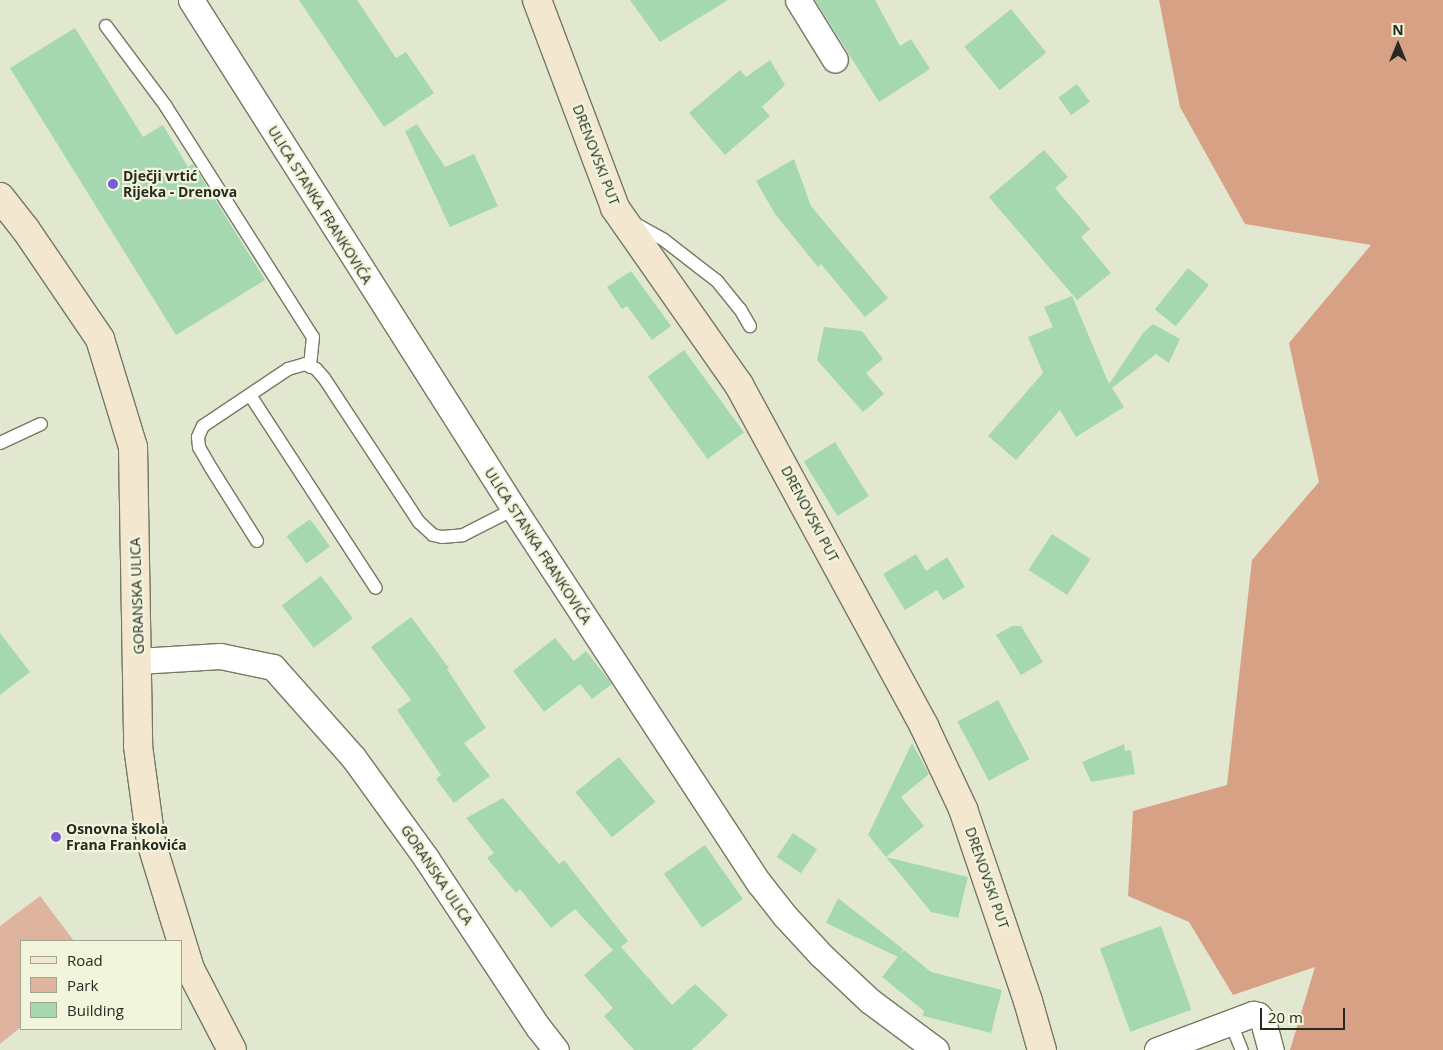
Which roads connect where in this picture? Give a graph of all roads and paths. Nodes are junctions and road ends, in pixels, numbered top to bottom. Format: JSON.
{"nodes":[{"id":1,"x":191,"y":0,"type":"edge"},
{"id":2,"x":537,"y":0,"type":"edge"},
{"id":3,"x":798,"y":0,"type":"edge"},
{"id":4,"x":106,"y":26,"type":"dead end"},
{"id":5,"x":835,"y":60,"type":"dead end"},
{"id":6,"x":0,"y":196,"type":"edge"},
{"id":7,"x":620,"y":214,"type":"junction"},
{"id":8,"x":750,"y":326,"type":"dead end"},
{"id":9,"x":310,"y":367,"type":"junction"},
{"id":10,"x":250,"y":395,"type":"junction"},
{"id":11,"x":41,"y":424,"type":"dead end"},
{"id":12,"x":0,"y":443,"type":"edge"},
{"id":13,"x":514,"y":509,"type":"junction"},
{"id":14,"x":257,"y":541,"type":"dead end"},
{"id":15,"x":376,"y":588,"type":"dead end"},
{"id":16,"x":138,"y":661,"type":"junction"},
{"id":17,"x":181,"y":940,"type":"edge"},
{"id":18,"x":182,"y":943,"type":"edge"},
{"id":19,"x":1230,"y":1022,"type":"junction"},
{"id":20,"x":232,"y":1050,"type":"edge"},
{"id":21,"x":556,"y":1050,"type":"edge"},
{"id":22,"x":936,"y":1050,"type":"edge"},
{"id":23,"x":1042,"y":1050,"type":"edge"},
{"id":24,"x":1157,"y":1050,"type":"edge"},
{"id":25,"x":1242,"y":1050,"type":"edge"},
{"id":26,"x":1271,"y":1050,"type":"edge"}],
"edges":[{"from":1,"to":13,"type":"street","name":"ULICA STANKA FRANKOVIĆA"},
{"from":2,"to":7,"type":"main road","name":"DRENOVSKI PUT"},
{"from":3,"to":5,"type":"street"},
{"from":4,"to":9,"type":"lane"},
{"from":6,"to":16,"type":"main road","name":"GORANSKA ULICA"},
{"from":7,"to":8,"type":"lane"},
{"from":7,"to":23,"type":"main road","name":"DRENOVSKI PUT"},
{"from":9,"to":10,"type":"lane"},
{"from":9,"to":13,"type":"lane"},
{"from":10,"to":14,"type":"lane"},
{"from":10,"to":15,"type":"lane"},
{"from":11,"to":12,"type":"lane"},
{"from":13,"to":22,"type":"street","name":"ULICA STANKA FRANKOVIĆA"},
{"from":16,"to":17,"type":"main road"},
{"from":16,"to":21,"type":"street","name":"GORANSKA ULICA"},
{"from":18,"to":20,"type":"main road"},
{"from":19,"to":24,"type":"street"},
{"from":19,"to":25,"type":"lane"},
{"from":19,"to":26,"type":"street"}]}
